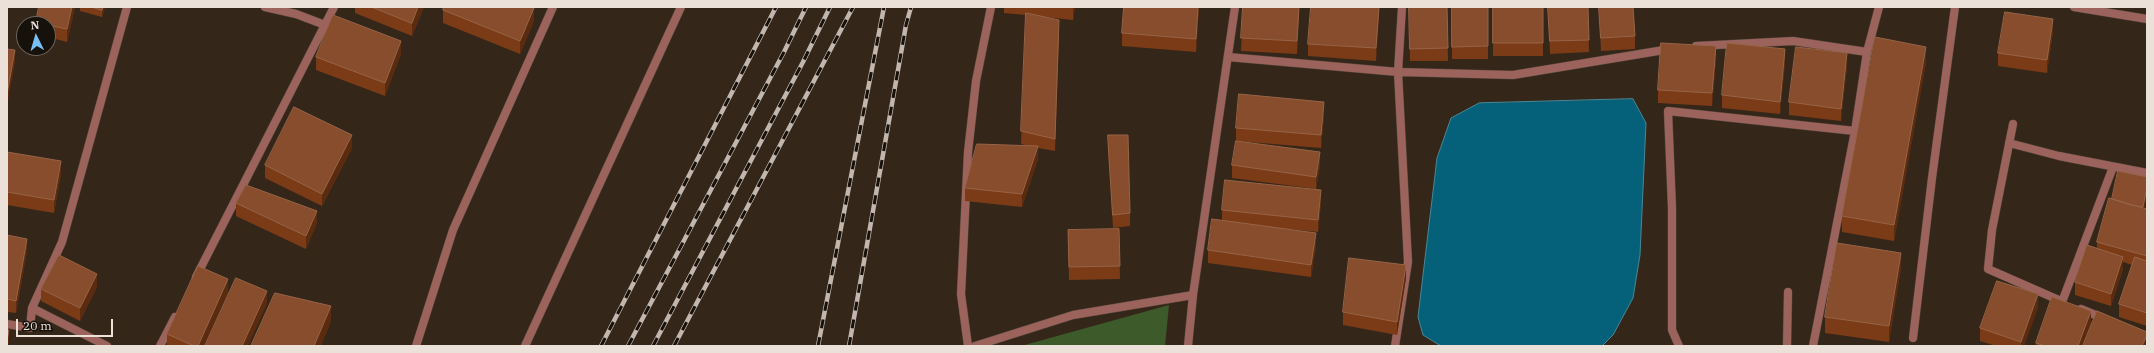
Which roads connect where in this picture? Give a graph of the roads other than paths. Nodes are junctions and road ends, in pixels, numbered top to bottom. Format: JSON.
{"nodes":[{"id":1,"x":127,"y":7,"type":"edge"},
{"id":2,"x":265,"y":7,"type":"edge"},
{"id":3,"x":334,"y":7,"type":"edge"},
{"id":4,"x":552,"y":7,"type":"edge"},
{"id":5,"x":681,"y":7,"type":"edge"},
{"id":6,"x":991,"y":7,"type":"edge"},
{"id":7,"x":1235,"y":7,"type":"edge"},
{"id":8,"x":1402,"y":7,"type":"edge"},
{"id":9,"x":1880,"y":7,"type":"edge"},
{"id":10,"x":1955,"y":7,"type":"edge"},
{"id":11,"x":2074,"y":7,"type":"edge"},
{"id":12,"x":2147,"y":19,"type":"edge"},
{"id":13,"x":325,"y":25,"type":"junction"},
{"id":14,"x":1867,"y":52,"type":"junction"},
{"id":15,"x":1228,"y":57,"type":"junction"},
{"id":16,"x":1398,"y":72,"type":"junction"},
{"id":17,"x":2012,"y":124,"type":"dead end"},
{"id":18,"x":1855,"y":131,"type":"junction"},
{"id":19,"x":2009,"y":143,"type":"junction"},
{"id":20,"x":2113,"y":167,"type":"junction"},
{"id":21,"x":2147,"y":173,"type":"edge"},
{"id":22,"x":193,"y":283,"type":"edge"},
{"id":23,"x":1788,"y":292,"type":"dead end"},
{"id":24,"x":1194,"y":295,"type":"junction"},
{"id":25,"x":2069,"y":304,"type":"junction"},
{"id":26,"x":32,"y":308,"type":"junction"},
{"id":27,"x":178,"y":311,"type":"edge"},
{"id":28,"x":2111,"y":321,"type":"edge"},
{"id":29,"x":7,"y":324,"type":"edge"},
{"id":30,"x":1913,"y":338,"type":"dead end"},
{"id":31,"x":107,"y":346,"type":"edge"},
{"id":32,"x":160,"y":346,"type":"edge"},
{"id":33,"x":416,"y":346,"type":"edge"},
{"id":34,"x":525,"y":346,"type":"edge"},
{"id":35,"x":968,"y":346,"type":"edge"},
{"id":36,"x":975,"y":346,"type":"edge"},
{"id":37,"x":1188,"y":346,"type":"edge"},
{"id":38,"x":1395,"y":346,"type":"edge"},
{"id":39,"x":1679,"y":346,"type":"edge"},
{"id":40,"x":1787,"y":346,"type":"edge"},
{"id":41,"x":1813,"y":346,"type":"edge"}],
"edges":[{"from":1,"to":26,"type":"street"},
{"from":2,"to":13,"type":"street"},
{"from":3,"to":13,"type":"street"},
{"from":4,"to":33,"type":"street"},
{"from":5,"to":34,"type":"street"},
{"from":6,"to":35,"type":"street"},
{"from":7,"to":15,"type":"street"},
{"from":8,"to":16,"type":"street"},
{"from":9,"to":14,"type":"street"},
{"from":10,"to":30,"type":"street"},
{"from":11,"to":12,"type":"street"},
{"from":13,"to":22,"type":"street"},
{"from":14,"to":16,"type":"street"},
{"from":14,"to":18,"type":"street"},
{"from":15,"to":16,"type":"street"},
{"from":15,"to":24,"type":"street"},
{"from":16,"to":38,"type":"street"},
{"from":17,"to":19,"type":"street"},
{"from":18,"to":39,"type":"street"},
{"from":18,"to":41,"type":"street"},
{"from":19,"to":20,"type":"street"},
{"from":19,"to":25,"type":"street"},
{"from":20,"to":21,"type":"street"},
{"from":20,"to":25,"type":"street"},
{"from":23,"to":40,"type":"street"},
{"from":24,"to":36,"type":"street"},
{"from":24,"to":37,"type":"street"},
{"from":25,"to":28,"type":"street"},
{"from":26,"to":29,"type":"street"},
{"from":26,"to":31,"type":"street"},
{"from":27,"to":32,"type":"street"}]}
